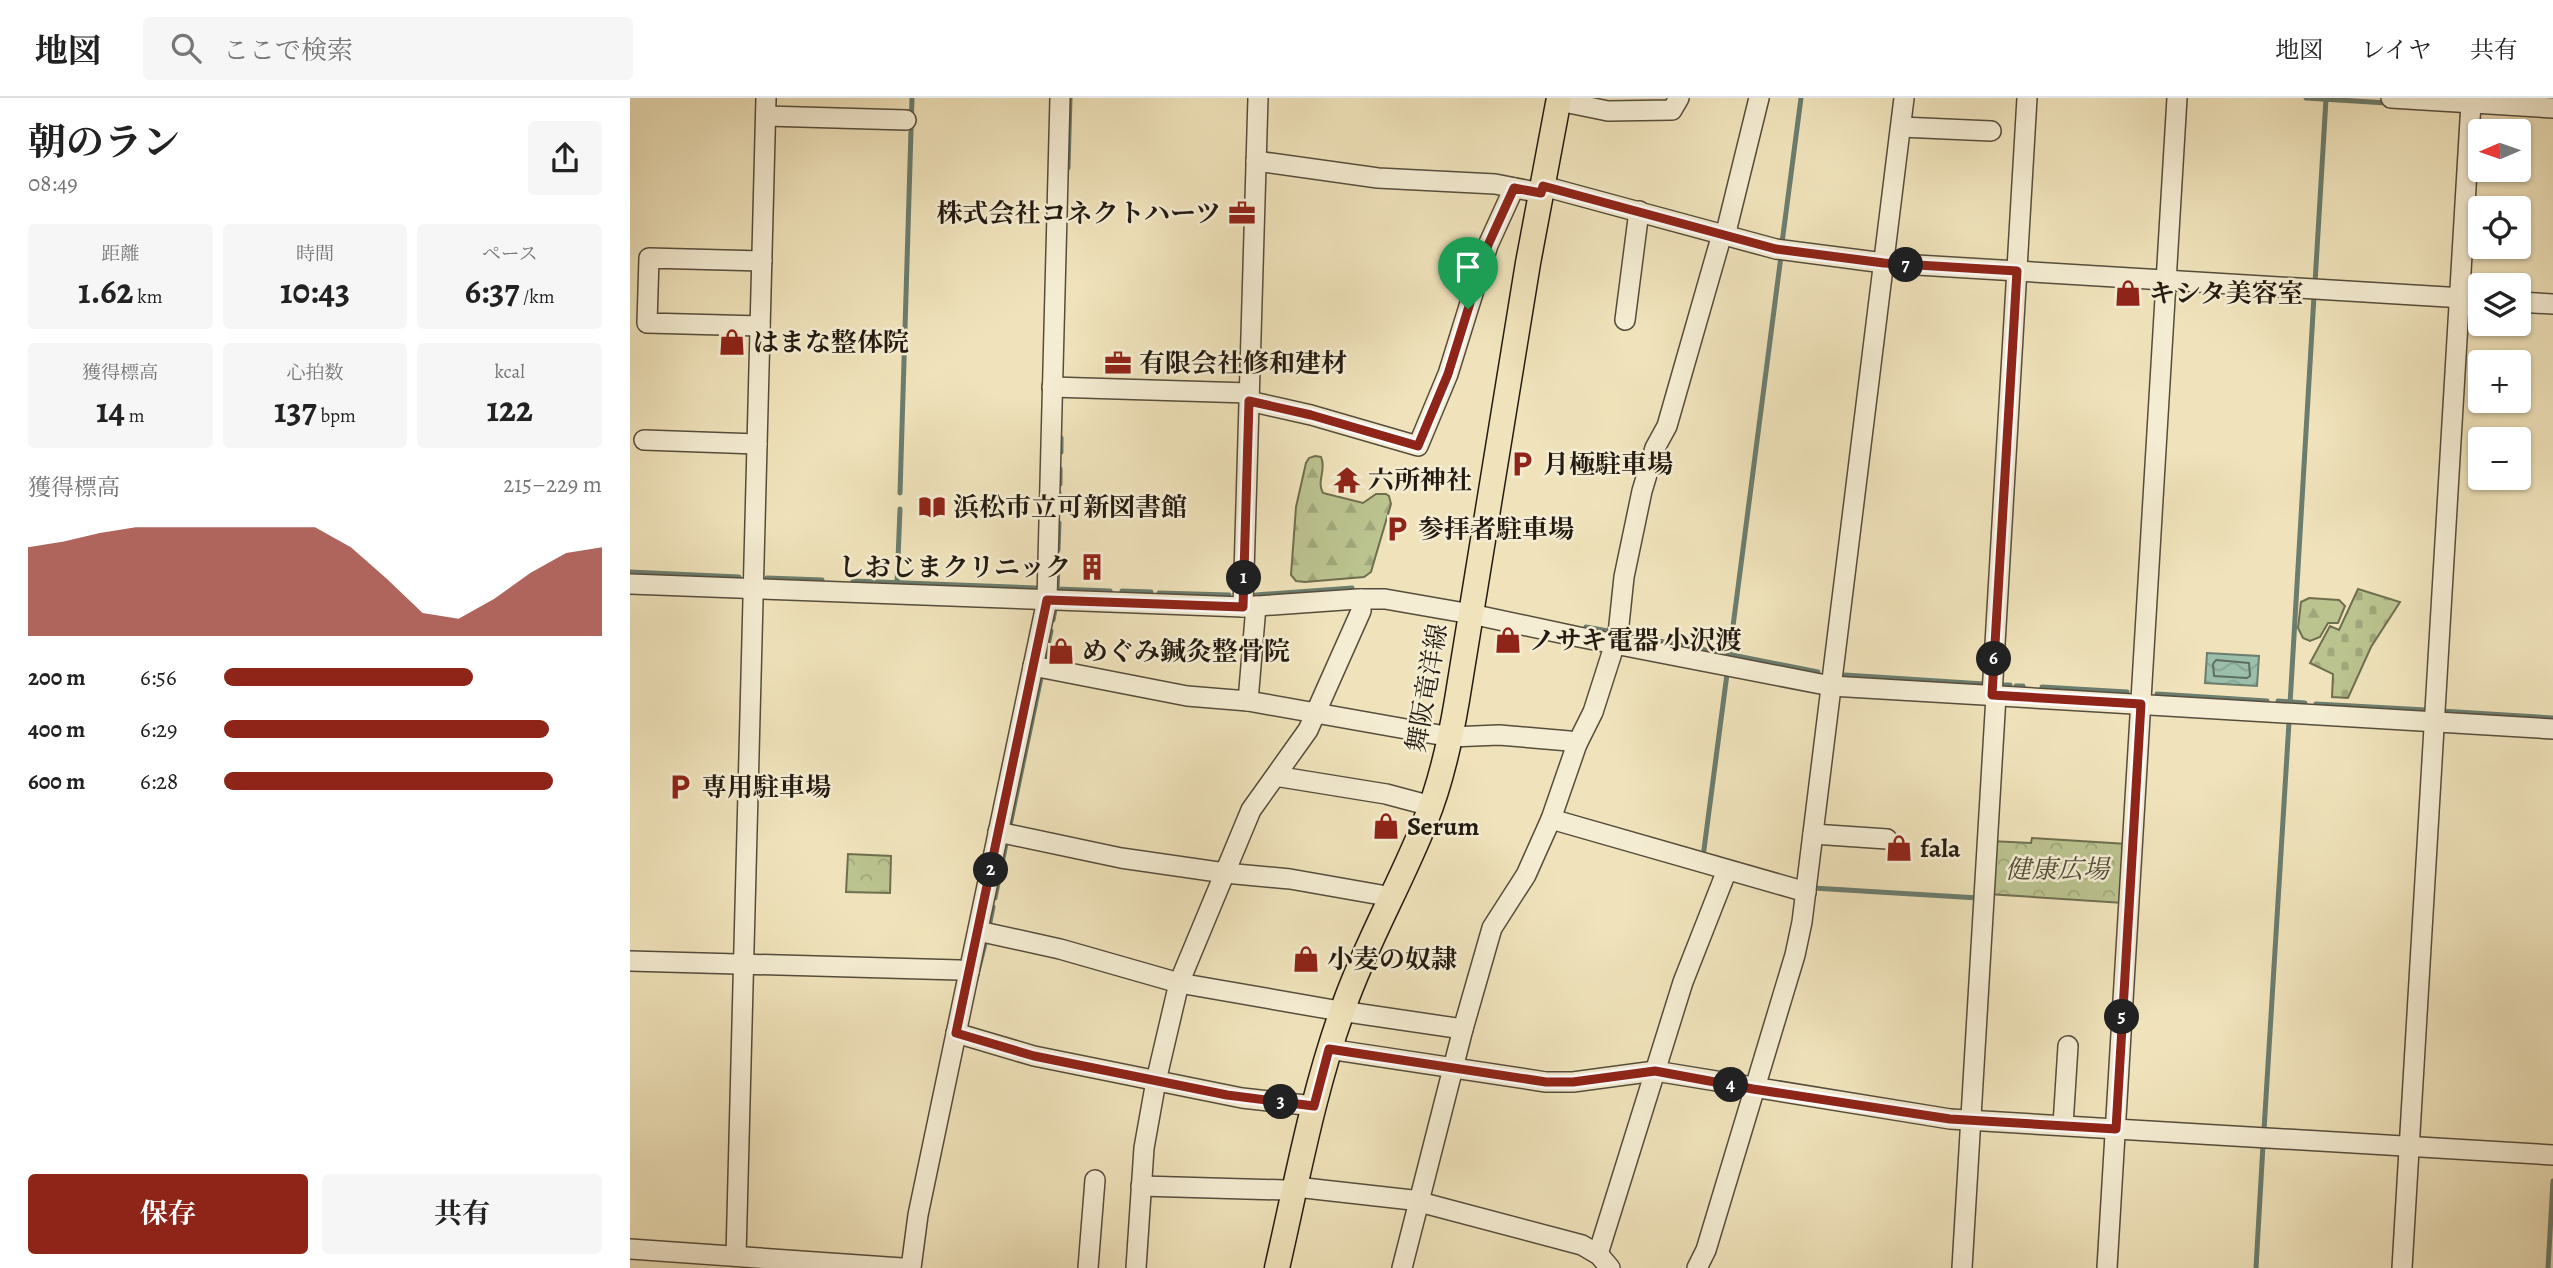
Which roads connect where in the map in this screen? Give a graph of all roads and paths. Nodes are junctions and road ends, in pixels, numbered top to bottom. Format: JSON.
{"nodes":[{"id":1,"x":1060,"y":98,"type":"edge"},
{"id":2,"x":1258,"y":98,"type":"edge"},
{"id":3,"x":1679,"y":98,"type":"edge"},
{"id":4,"x":1759,"y":98,"type":"edge"},
{"id":5,"x":1904,"y":98,"type":"edge"},
{"id":6,"x":2027,"y":98,"type":"edge"},
{"id":7,"x":2177,"y":98,"type":"edge"},
{"id":8,"x":2391,"y":98,"type":"edge"},
{"id":9,"x":1559,"y":100,"type":"edge"},
{"id":10,"x":2484,"y":102,"type":"edge"},
{"id":11,"x":766,"y":107,"type":"edge"},
{"id":12,"x":2553,"y":108,"type":"edge"},
{"id":13,"x":906,"y":120,"type":"dead end"},
{"id":14,"x":1900,"y":127,"type":"junction"},
{"id":15,"x":1990,"y":131,"type":"dead end"},
{"id":16,"x":1256,"y":161,"type":"junction"},
{"id":17,"x":1514,"y":188,"type":"junction"},
{"id":18,"x":1542,"y":190,"type":"junction"},
{"id":19,"x":1639,"y":211,"type":"junction"},
{"id":20,"x":1723,"y":234,"type":"junction"},
{"id":21,"x":762,"y":261,"type":"junction"},
{"id":22,"x":1884,"y":263,"type":"junction"},
{"id":23,"x":2017,"y":271,"type":"junction"},
{"id":24,"x":2166,"y":280,"type":"junction"},
{"id":25,"x":2459,"y":298,"type":"junction"},
{"id":26,"x":2468,"y":298,"type":"edge"},
{"id":27,"x":2531,"y":303,"type":"edge"},
{"id":28,"x":2553,"y":304,"type":"edge"},
{"id":29,"x":1625,"y":320,"type":"dead end"},
{"id":30,"x":760,"y":326,"type":"junction"},
{"id":31,"x":1052,"y":387,"type":"junction"},
{"id":32,"x":1249,"y":397,"type":"junction"},
{"id":33,"x":644,"y":440,"type":"dead end"},
{"id":34,"x":757,"y":444,"type":"junction"},
{"id":35,"x":630,"y":584,"type":"edge"},
{"id":36,"x":753,"y":589,"type":"junction"},
{"id":37,"x":1360,"y":599,"type":"junction"},
{"id":38,"x":1047,"y":600,"type":"junction"},
{"id":39,"x":1249,"y":606,"type":"junction"},
{"id":40,"x":1471,"y":614,"type":"junction"},
{"id":41,"x":1615,"y":644,"type":"junction"},
{"id":42,"x":1033,"y":666,"type":"junction"},
{"id":43,"x":1831,"y":686,"type":"junction"},
{"id":44,"x":1994,"y":696,"type":"junction"},
{"id":45,"x":1248,"y":701,"type":"junction"},
{"id":46,"x":2141,"y":704,"type":"junction"},
{"id":47,"x":1315,"y":714,"type":"junction"},
{"id":48,"x":2434,"y":722,"type":"junction"},
{"id":49,"x":2553,"y":729,"type":"edge"},
{"id":50,"x":1451,"y":737,"type":"junction"},
{"id":51,"x":1577,"y":744,"type":"junction"},
{"id":52,"x":1277,"y":774,"type":"junction"},
{"id":53,"x":1431,"y":806,"type":"junction"},
{"id":54,"x":1551,"y":819,"type":"junction"},
{"id":55,"x":998,"y":832,"type":"junction"},
{"id":56,"x":1813,"y":834,"type":"junction"},
{"id":57,"x":1887,"y":839,"type":"dead end"},
{"id":58,"x":1727,"y":870,"type":"junction"},
{"id":59,"x":1225,"y":873,"type":"junction"},
{"id":60,"x":1806,"y":892,"type":"junction"},
{"id":61,"x":1390,"y":899,"type":"junction"},
{"id":62,"x":978,"y":931,"type":"junction"},
{"id":63,"x":630,"y":961,"type":"edge"},
{"id":64,"x":744,"y":964,"type":"junction"},
{"id":65,"x":969,"y":972,"type":"junction"},
{"id":66,"x":1179,"y":983,"type":"junction"},
{"id":67,"x":1342,"y":1011,"type":"junction"},
{"id":68,"x":1463,"y":1029,"type":"junction"},
{"id":69,"x":956,"y":1033,"type":"junction"},
{"id":70,"x":2068,"y":1046,"type":"dead end"},
{"id":71,"x":1329,"y":1049,"type":"junction"},
{"id":72,"x":1453,"y":1068,"type":"junction"},
{"id":73,"x":1655,"y":1071,"type":"junction"},
{"id":74,"x":1156,"y":1081,"type":"junction"},
{"id":75,"x":1753,"y":1089,"type":"junction"},
{"id":76,"x":1314,"y":1106,"type":"junction"},
{"id":77,"x":1971,"y":1120,"type":"junction"},
{"id":78,"x":2063,"y":1125,"type":"junction"},
{"id":79,"x":2116,"y":1129,"type":"junction"},
{"id":80,"x":2409,"y":1146,"type":"junction"},
{"id":81,"x":2553,"y":1155,"type":"edge"},
{"id":82,"x":1095,"y":1180,"type":"dead end"},
{"id":83,"x":1141,"y":1186,"type":"junction"},
{"id":84,"x":1295,"y":1190,"type":"junction"},
{"id":85,"x":1419,"y":1202,"type":"junction"},
{"id":86,"x":630,"y":1249,"type":"edge"},
{"id":87,"x":731,"y":1260,"type":"edge"},
{"id":88,"x":1604,"y":1261,"type":"edge"},
{"id":89,"x":902,"y":1268,"type":"edge"},
{"id":90,"x":911,"y":1268,"type":"edge"},
{"id":91,"x":1088,"y":1268,"type":"edge"},
{"id":92,"x":1136,"y":1268,"type":"edge"},
{"id":93,"x":1277,"y":1268,"type":"edge"},
{"id":94,"x":1402,"y":1268,"type":"edge"},
{"id":95,"x":1697,"y":1268,"type":"edge"},
{"id":96,"x":1962,"y":1268,"type":"edge"},
{"id":97,"x":2107,"y":1268,"type":"edge"},
{"id":98,"x":2402,"y":1268,"type":"edge"}],
"edges":[{"from":1,"to":31,"type":"street"},
{"from":2,"to":16,"type":"street"},
{"from":3,"to":9,"type":"street"},
{"from":4,"to":20,"type":"street"},
{"from":5,"to":14,"type":"street"},
{"from":6,"to":23,"type":"street"},
{"from":7,"to":24,"type":"street"},
{"from":8,"to":10,"type":"street"},
{"from":9,"to":18,"type":"main road","name":"舞阪竜洋線"},
{"from":10,"to":12,"type":"street"},
{"from":10,"to":25,"type":"street"},
{"from":11,"to":13,"type":"street"},
{"from":11,"to":21,"type":"street"},
{"from":14,"to":15,"type":"street"},
{"from":14,"to":22,"type":"street"},
{"from":16,"to":17,"type":"street"},
{"from":16,"to":32,"type":"street"},
{"from":17,"to":18,"type":"street"},
{"from":17,"to":32,"type":"street"},
{"from":18,"to":19,"type":"street"},
{"from":18,"to":40,"type":"main road","name":"舞阪竜洋線"},
{"from":19,"to":20,"type":"street"},
{"from":19,"to":29,"type":"street"},
{"from":20,"to":22,"type":"street"},
{"from":20,"to":41,"type":"street"},
{"from":21,"to":30,"type":"street"},
{"from":21,"to":30,"type":"street"},
{"from":22,"to":23,"type":"street"},
{"from":22,"to":43,"type":"street"},
{"from":23,"to":24,"type":"street"},
{"from":23,"to":44,"type":"street"},
{"from":24,"to":25,"type":"street"},
{"from":24,"to":46,"type":"street"},
{"from":25,"to":26,"type":"street"},
{"from":25,"to":48,"type":"street"},
{"from":27,"to":28,"type":"street"},
{"from":30,"to":34,"type":"street"},
{"from":31,"to":32,"type":"street"},
{"from":31,"to":38,"type":"street"},
{"from":32,"to":39,"type":"street"},
{"from":33,"to":34,"type":"street"},
{"from":34,"to":36,"type":"street"},
{"from":35,"to":36,"type":"street"},
{"from":36,"to":38,"type":"street"},
{"from":36,"to":64,"type":"street"},
{"from":37,"to":39,"type":"street"},
{"from":37,"to":40,"type":"street"},
{"from":37,"to":47,"type":"street"},
{"from":38,"to":39,"type":"street"},
{"from":38,"to":42,"type":"street"},
{"from":39,"to":45,"type":"street"},
{"from":40,"to":41,"type":"street"},
{"from":40,"to":50,"type":"main road","name":"舞阪竜洋線"},
{"from":41,"to":43,"type":"street"},
{"from":41,"to":51,"type":"street"},
{"from":42,"to":45,"type":"street"},
{"from":42,"to":55,"type":"street"},
{"from":43,"to":44,"type":"street"},
{"from":43,"to":56,"type":"street"},
{"from":44,"to":46,"type":"street"},
{"from":44,"to":77,"type":"street"},
{"from":45,"to":47,"type":"street"},
{"from":46,"to":48,"type":"street"},
{"from":46,"to":79,"type":"street"},
{"from":47,"to":50,"type":"street"},
{"from":47,"to":52,"type":"street"},
{"from":48,"to":49,"type":"street"},
{"from":48,"to":80,"type":"street"},
{"from":50,"to":51,"type":"street"},
{"from":50,"to":53,"type":"main road","name":"舞阪竜洋線"},
{"from":51,"to":54,"type":"street"},
{"from":52,"to":53,"type":"street"},
{"from":52,"to":59,"type":"street"},
{"from":53,"to":61,"type":"main road","name":"舞阪竜洋線"},
{"from":54,"to":58,"type":"street"},
{"from":54,"to":68,"type":"street"},
{"from":55,"to":59,"type":"street"},
{"from":55,"to":62,"type":"street"},
{"from":56,"to":57,"type":"street"},
{"from":56,"to":60,"type":"street"},
{"from":58,"to":60,"type":"street"},
{"from":58,"to":73,"type":"street"},
{"from":59,"to":61,"type":"street"},
{"from":59,"to":66,"type":"street"},
{"from":60,"to":75,"type":"street"},
{"from":61,"to":67,"type":"main road","name":"舞阪竜洋線"},
{"from":62,"to":65,"type":"street"},
{"from":62,"to":66,"type":"street"},
{"from":63,"to":64,"type":"street"},
{"from":64,"to":65,"type":"street"},
{"from":64,"to":87,"type":"street"},
{"from":65,"to":69,"type":"street"},
{"from":66,"to":67,"type":"street"},
{"from":66,"to":74,"type":"street"},
{"from":67,"to":68,"type":"street"},
{"from":67,"to":71,"type":"main road","name":"舞阪竜洋線"},
{"from":68,"to":72,"type":"street"},
{"from":69,"to":74,"type":"street"},
{"from":69,"to":90,"type":"street"},
{"from":70,"to":78,"type":"street"},
{"from":71,"to":72,"type":"street"},
{"from":71,"to":76,"type":"main road","name":"舞阪竜洋線"},
{"from":72,"to":73,"type":"street"},
{"from":72,"to":85,"type":"street"},
{"from":73,"to":75,"type":"street"},
{"from":73,"to":88,"type":"street"},
{"from":74,"to":76,"type":"street"},
{"from":74,"to":83,"type":"street"},
{"from":75,"to":77,"type":"street"},
{"from":75,"to":95,"type":"street"},
{"from":76,"to":84,"type":"main road","name":"舞阪竜洋線"},
{"from":77,"to":78,"type":"street"},
{"from":77,"to":96,"type":"street"},
{"from":78,"to":79,"type":"street"},
{"from":79,"to":80,"type":"street"},
{"from":79,"to":97,"type":"street"},
{"from":80,"to":81,"type":"street"},
{"from":80,"to":98,"type":"street"},
{"from":82,"to":91,"type":"street"},
{"from":83,"to":84,"type":"street"},
{"from":83,"to":92,"type":"street"},
{"from":84,"to":85,"type":"street"},
{"from":84,"to":93,"type":"main road","name":"舞阪竜洋線"},
{"from":85,"to":88,"type":"street"},
{"from":85,"to":94,"type":"street"},
{"from":86,"to":87,"type":"street"},
{"from":87,"to":89,"type":"street"}]}
